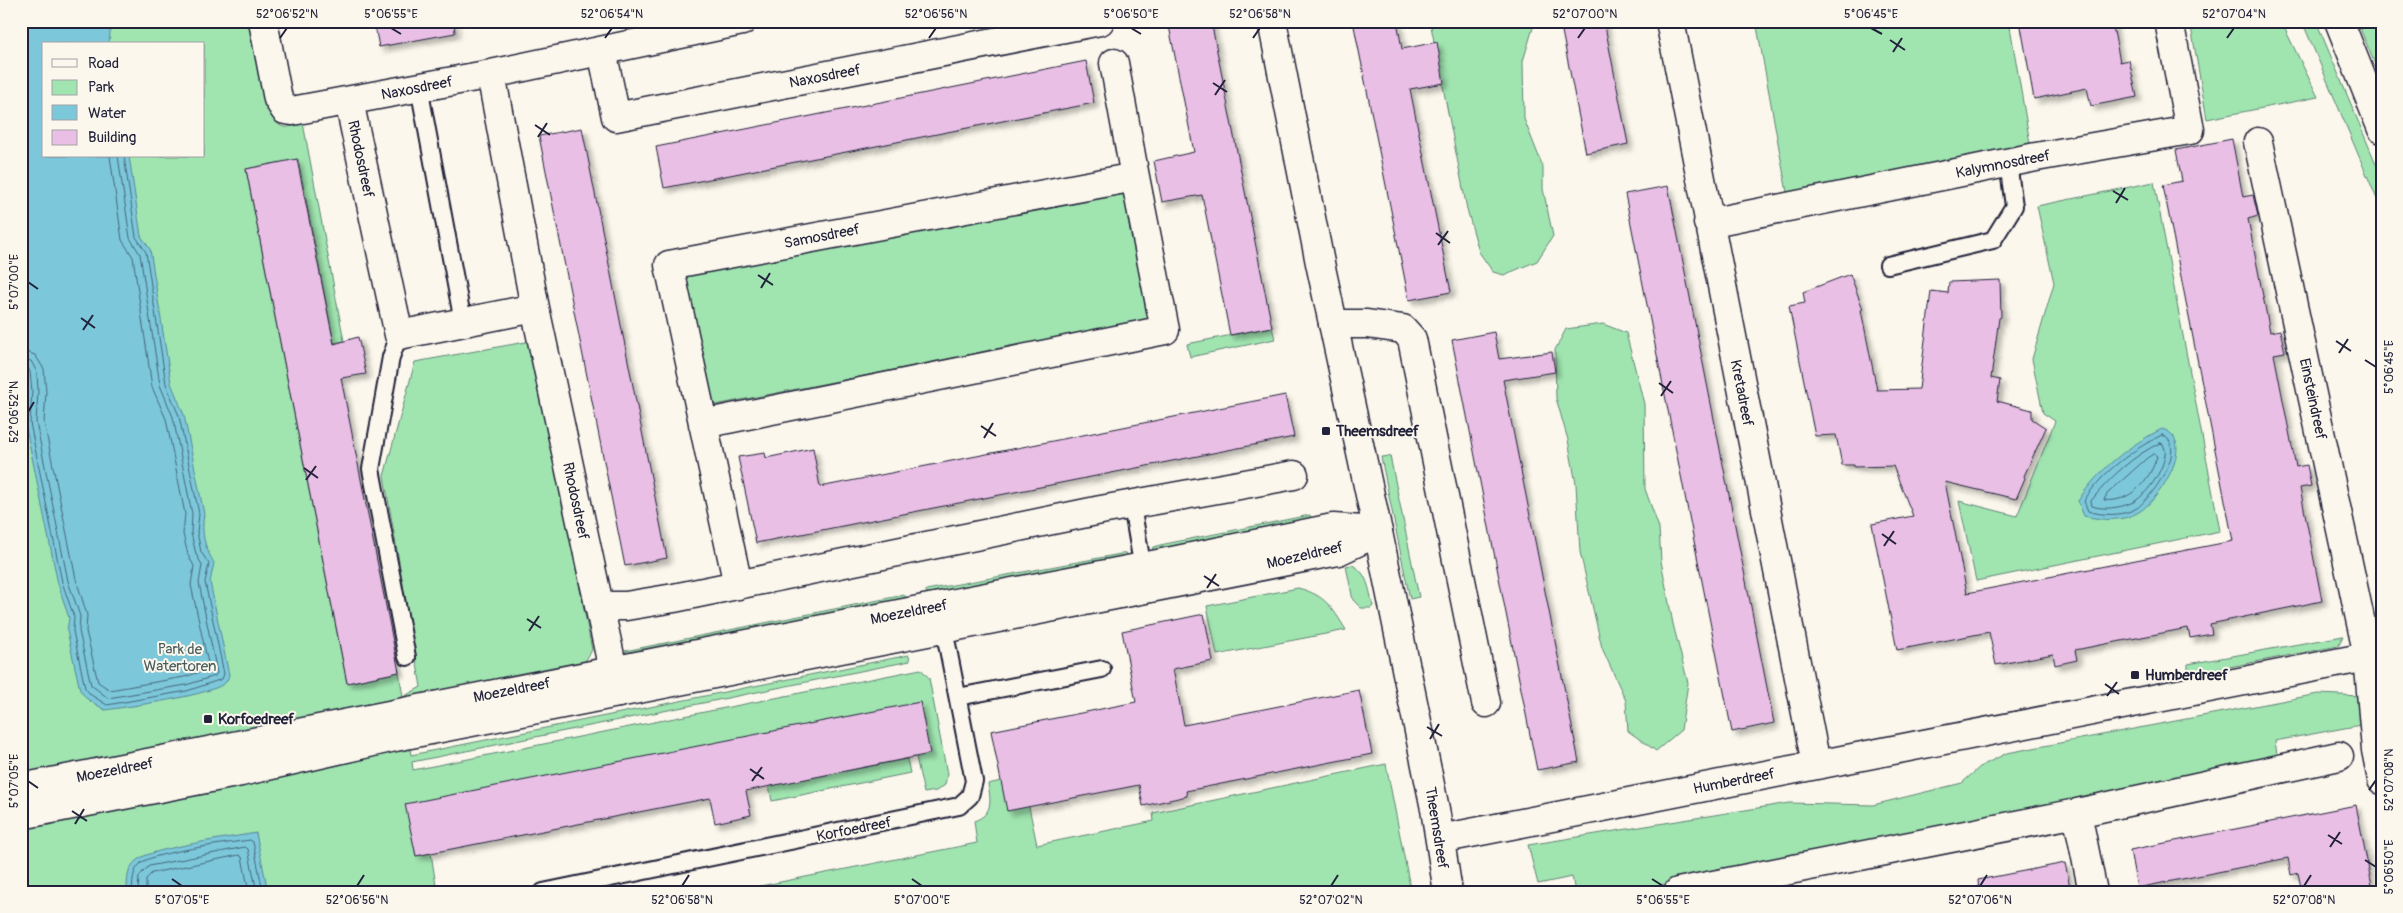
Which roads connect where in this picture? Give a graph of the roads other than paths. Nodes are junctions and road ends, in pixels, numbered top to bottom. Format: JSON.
{"nodes":[{"id":1,"x":263,"y":21,"type":"edge"},
{"id":2,"x":742,"y":21,"type":"edge"},
{"id":3,"x":1100,"y":21,"type":"edge"},
{"id":4,"x":1272,"y":21,"type":"edge"},
{"id":5,"x":1670,"y":21,"type":"edge"},
{"id":6,"x":2169,"y":21,"type":"edge"},
{"id":7,"x":2339,"y":21,"type":"edge"},
{"id":8,"x":602,"y":51,"type":"junction"},
{"id":9,"x":1114,"y":63,"type":"dead end"},
{"id":10,"x":491,"y":74,"type":"junction"},
{"id":11,"x":419,"y":87,"type":"junction"},
{"id":12,"x":349,"y":101,"type":"junction"},
{"id":13,"x":2382,"y":129,"type":"edge"},
{"id":14,"x":2258,"y":142,"type":"dead end"},
{"id":15,"x":2008,"y":163,"type":"junction"},
{"id":16,"x":1135,"y":177,"type":"junction"},
{"id":17,"x":1708,"y":223,"type":"junction"},
{"id":18,"x":1888,"y":265,"type":"dead end"},
{"id":19,"x":535,"y":308,"type":"junction"},
{"id":20,"x":463,"y":322,"type":"junction"},
{"id":21,"x":1333,"y":324,"type":"junction"},
{"id":22,"x":399,"y":334,"type":"junction"},
{"id":23,"x":704,"y":424,"type":"junction"},
{"id":24,"x":1294,"y":475,"type":"dead end"},
{"id":25,"x":1132,"y":506,"type":"junction"},
{"id":26,"x":1378,"y":532,"type":"junction"},
{"id":27,"x":1145,"y":578,"type":"junction"},
{"id":28,"x":738,"y":585,"type":"junction"},
{"id":29,"x":599,"y":606,"type":"junction"},
{"id":30,"x":943,"y":626,"type":"junction"},
{"id":31,"x":2375,"y":655,"type":"edge"},
{"id":32,"x":406,"y":657,"type":"dead end"},
{"id":33,"x":1102,"y":669,"type":"dead end"},
{"id":34,"x":615,"y":681,"type":"junction"},
{"id":35,"x":958,"y":697,"type":"junction"},
{"id":36,"x":1486,"y":703,"type":"dead end"},
{"id":37,"x":2339,"y":756,"type":"dead end"},
{"id":38,"x":1816,"y":764,"type":"junction"},
{"id":39,"x":2382,"y":780,"type":"edge"},
{"id":40,"x":21,"y":788,"type":"edge"},
{"id":41,"x":2077,"y":813,"type":"junction"},
{"id":42,"x":21,"y":815,"type":"edge"},
{"id":43,"x":1440,"y":839,"type":"junction"},
{"id":44,"x":1786,"y":881,"type":"edge"},
{"id":45,"x":543,"y":892,"type":"edge"},
{"id":46,"x":1448,"y":892,"type":"edge"},
{"id":47,"x":1678,"y":892,"type":"edge"},
{"id":48,"x":2093,"y":892,"type":"edge"}],
"edges":[{"from":1,"to":12,"type":"street","name":"Naxosdreef"},
{"from":2,"to":8,"type":"street","name":"Naxosdreef"},
{"from":3,"to":8,"type":"street","name":"Naxosdreef"},
{"from":4,"to":21,"type":"street","name":"Theemsdreef"},
{"from":5,"to":17,"type":"street","name":"Kretadreef"},
{"from":6,"to":15,"type":"street","name":"Kalymnosdreef"},
{"from":7,"to":13,"type":"street"},
{"from":8,"to":10,"type":"street","name":"Naxosdreef"},
{"from":9,"to":16,"type":"street"},
{"from":10,"to":11,"type":"street","name":"Naxosdreef"},
{"from":10,"to":19,"type":"street","name":"Rhodosdreef"},
{"from":11,"to":12,"type":"street","name":"Naxosdreef"},
{"from":11,"to":20,"type":"lane"},
{"from":12,"to":22,"type":"street","name":"Rhodosdreef"},
{"from":14,"to":31,"type":"street","name":"Einsteindreef"},
{"from":15,"to":17,"type":"street","name":"Kalymnosdreef"},
{"from":15,"to":18,"type":"lane"},
{"from":16,"to":23,"type":"street"},
{"from":16,"to":23,"type":"street","name":"Samosdreef"},
{"from":17,"to":38,"type":"street","name":"Kretadreef"},
{"from":19,"to":20,"type":"street"},
{"from":19,"to":29,"type":"street","name":"Rhodosdreef"},
{"from":20,"to":22,"type":"street"},
{"from":21,"to":26,"type":"street","name":"Theemsdreef"},
{"from":21,"to":36,"type":"street"},
{"from":22,"to":32,"type":"lane"},
{"from":23,"to":28,"type":"street","name":"Samosdreef"},
{"from":24,"to":25,"type":"street"},
{"from":25,"to":27,"type":"lane"},
{"from":25,"to":28,"type":"street"},
{"from":26,"to":27,"type":"street","name":"Moezeldreef"},
{"from":26,"to":43,"type":"street","name":"Theemsdreef"},
{"from":27,"to":30,"type":"street","name":"Moezeldreef"},
{"from":28,"to":29,"type":"street"},
{"from":29,"to":34,"type":"street","name":"Rhodosdreef"},
{"from":30,"to":34,"type":"street","name":"Moezeldreef"},
{"from":30,"to":35,"type":"lane","name":"Korfoedreef"},
{"from":31,"to":38,"type":"street","name":"Humberdreef"},
{"from":31,"to":39,"type":"street","name":"Einsteindreef"},
{"from":33,"to":35,"type":"lane"},
{"from":34,"to":40,"type":"street","name":"Moezeldreef"},
{"from":34,"to":42,"type":"street","name":"Moezeldreef"},
{"from":35,"to":45,"type":"lane","name":"Korfoedreef"},
{"from":37,"to":41,"type":"street"},
{"from":38,"to":43,"type":"street","name":"Humberdreef"},
{"from":41,"to":44,"type":"street"},
{"from":41,"to":48,"type":"street"},
{"from":43,"to":46,"type":"street","name":"Theemsdreef"},
{"from":44,"to":47,"type":"street"}]}
